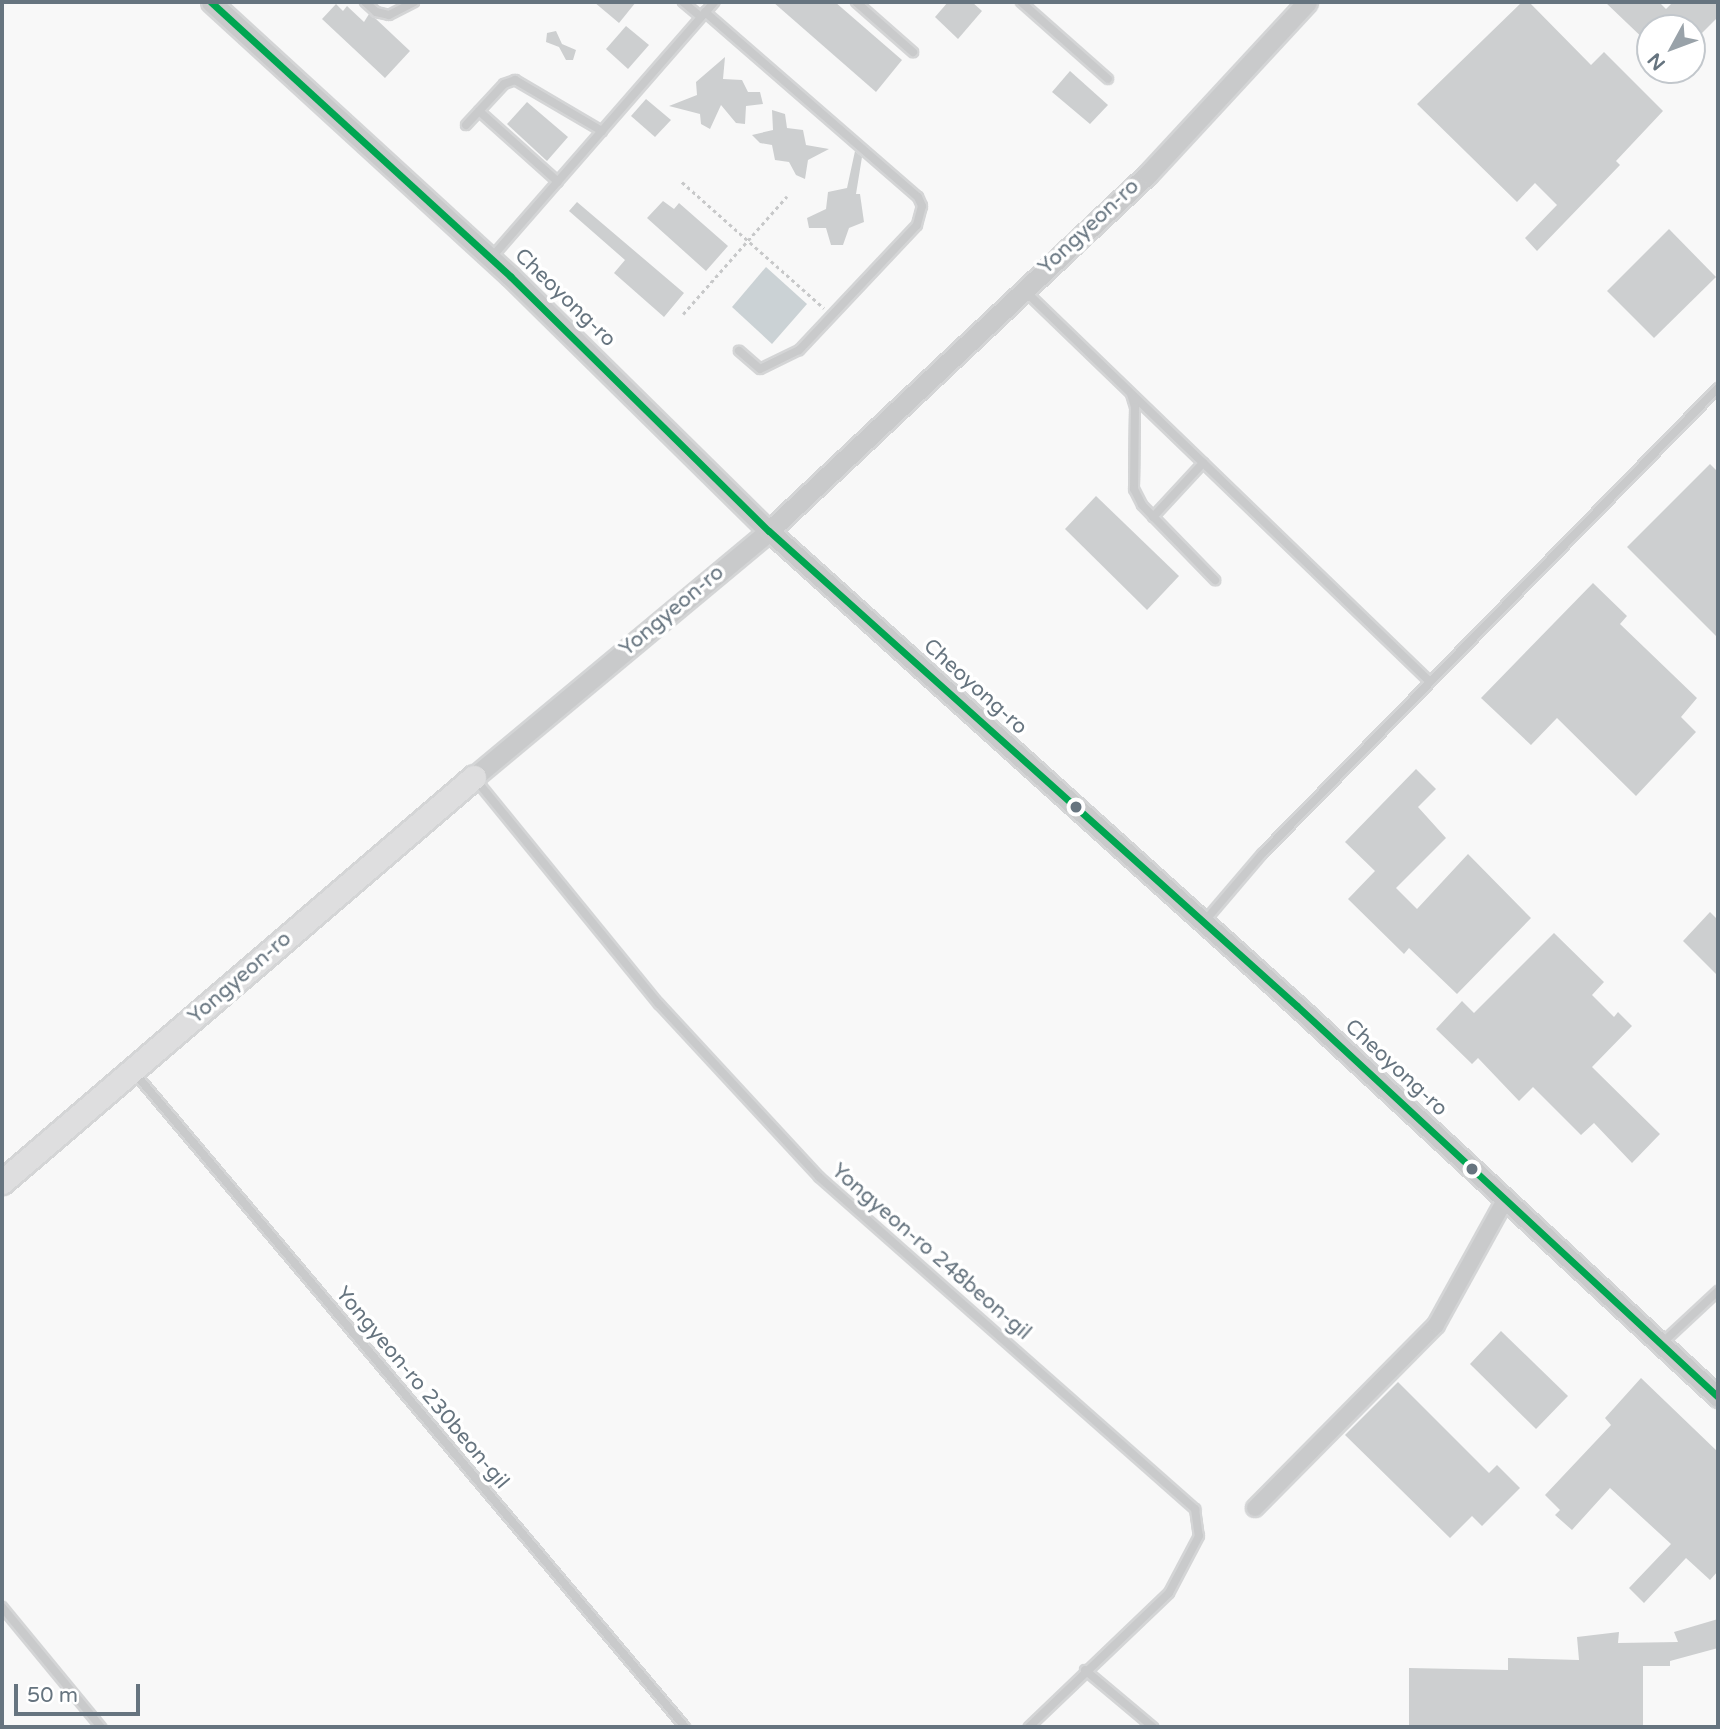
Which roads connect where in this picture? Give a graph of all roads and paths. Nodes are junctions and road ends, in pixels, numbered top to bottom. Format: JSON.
{"nodes":[{"id":1,"x":211,"y":2,"type":"edge"},
{"id":2,"x":365,"y":2,"type":"edge"},
{"id":3,"x":414,"y":2,"type":"edge"},
{"id":4,"x":683,"y":2,"type":"edge"},
{"id":5,"x":714,"y":2,"type":"edge"},
{"id":6,"x":856,"y":2,"type":"edge"},
{"id":7,"x":1021,"y":2,"type":"edge"},
{"id":8,"x":1304,"y":3,"type":"edge"},
{"id":9,"x":703,"y":15,"type":"junction"},
{"id":10,"x":913,"y":52,"type":"dead end"},
{"id":11,"x":1108,"y":79,"type":"dead end"},
{"id":12,"x":479,"y":111,"type":"junction"},
{"id":13,"x":466,"y":125,"type":"dead end"},
{"id":14,"x":602,"y":131,"type":"junction"},
{"id":15,"x":558,"y":182,"type":"junction"},
{"id":16,"x":682,"y":182,"type":"dead end"},
{"id":17,"x":788,"y":196,"type":"dead end"},
{"id":18,"x":747,"y":241,"type":"junction"},
{"id":19,"x":491,"y":258,"type":"junction"},
{"id":20,"x":1023,"y":288,"type":"junction"},
{"id":21,"x":683,"y":314,"type":"dead end"},
{"id":22,"x":832,"y":315,"type":"junction"},
{"id":23,"x":739,"y":351,"type":"dead end"},
{"id":24,"x":1718,"y":388,"type":"edge"},
{"id":25,"x":1130,"y":392,"type":"junction"},
{"id":26,"x":1203,"y":463,"type":"junction"},
{"id":27,"x":1153,"y":517,"type":"junction"},
{"id":28,"x":769,"y":530,"type":"junction"},
{"id":29,"x":1215,"y":580,"type":"dead end"},
{"id":30,"x":1430,"y":682,"type":"junction"},
{"id":31,"x":474,"y":777,"type":"junction"},
{"id":32,"x":1203,"y":922,"type":"junction"},
{"id":33,"x":133,"y":1071,"type":"junction"},
{"id":34,"x":2,"y":1181,"type":"edge"},
{"id":35,"x":1505,"y":1200,"type":"junction"},
{"id":36,"x":1718,"y":1291,"type":"edge"},
{"id":37,"x":1660,"y":1345,"type":"junction"},
{"id":38,"x":1718,"y":1397,"type":"edge"},
{"id":39,"x":1255,"y":1508,"type":"dead end"},
{"id":40,"x":2,"y":1607,"type":"edge"},
{"id":41,"x":1085,"y":1670,"type":"junction"},
{"id":42,"x":101,"y":1727,"type":"edge"},
{"id":43,"x":685,"y":1727,"type":"edge"},
{"id":44,"x":1029,"y":1727,"type":"edge"},
{"id":45,"x":1153,"y":1727,"type":"edge"}],
"edges":[{"from":1,"to":19,"type":"street","name":"Cheoyong-ro"},
{"from":2,"to":3,"type":"lane"},
{"from":4,"to":9,"type":"lane"},
{"from":5,"to":9,"type":"lane"},
{"from":6,"to":10,"type":"lane"},
{"from":7,"to":11,"type":"lane"},
{"from":8,"to":20,"type":"street","name":"Yongyeon-ro"},
{"from":9,"to":14,"type":"lane"},
{"from":9,"to":22,"type":"lane"},
{"from":12,"to":13,"type":"lane"},
{"from":12,"to":14,"type":"lane"},
{"from":12,"to":15,"type":"lane"},
{"from":14,"to":15,"type":"lane"},
{"from":15,"to":19,"type":"lane"},
{"from":16,"to":18,"type":"path"},
{"from":17,"to":18,"type":"path"},
{"from":18,"to":21,"type":"path"},
{"from":18,"to":22,"type":"path"},
{"from":19,"to":28,"type":"street","name":"Cheoyong-ro"},
{"from":20,"to":25,"type":"lane"},
{"from":20,"to":28,"type":"street","name":"Yongyeon-ro"},
{"from":22,"to":23,"type":"lane"},
{"from":24,"to":30,"type":"lane"},
{"from":25,"to":26,"type":"lane"},
{"from":25,"to":27,"type":"lane"},
{"from":26,"to":27,"type":"lane"},
{"from":26,"to":30,"type":"lane"},
{"from":27,"to":29,"type":"lane"},
{"from":28,"to":31,"type":"street","name":"Yongyeon-ro"},
{"from":28,"to":32,"type":"street","name":"Cheoyong-ro"},
{"from":30,"to":32,"type":"lane"},
{"from":31,"to":33,"type":"main road","name":"Yongyeon-ro"},
{"from":31,"to":41,"type":"lane","name":"Yongyeon-ro 248beon-gil"},
{"from":32,"to":35,"type":"street","name":"Cheoyong-ro"},
{"from":33,"to":34,"type":"main road","name":"Yongyeon-ro"},
{"from":33,"to":43,"type":"lane","name":"Yongyeon-ro 230beon-gil"},
{"from":35,"to":37,"type":"street","name":"Cheoyong-ro"},
{"from":35,"to":39,"type":"street"},
{"from":36,"to":37,"type":"lane"},
{"from":37,"to":38,"type":"street","name":"Cheoyong-ro"},
{"from":40,"to":42,"type":"lane"},
{"from":41,"to":44,"type":"lane","name":"Yongyeon-ro 248beon-gil"},
{"from":41,"to":45,"type":"lane"}]}
